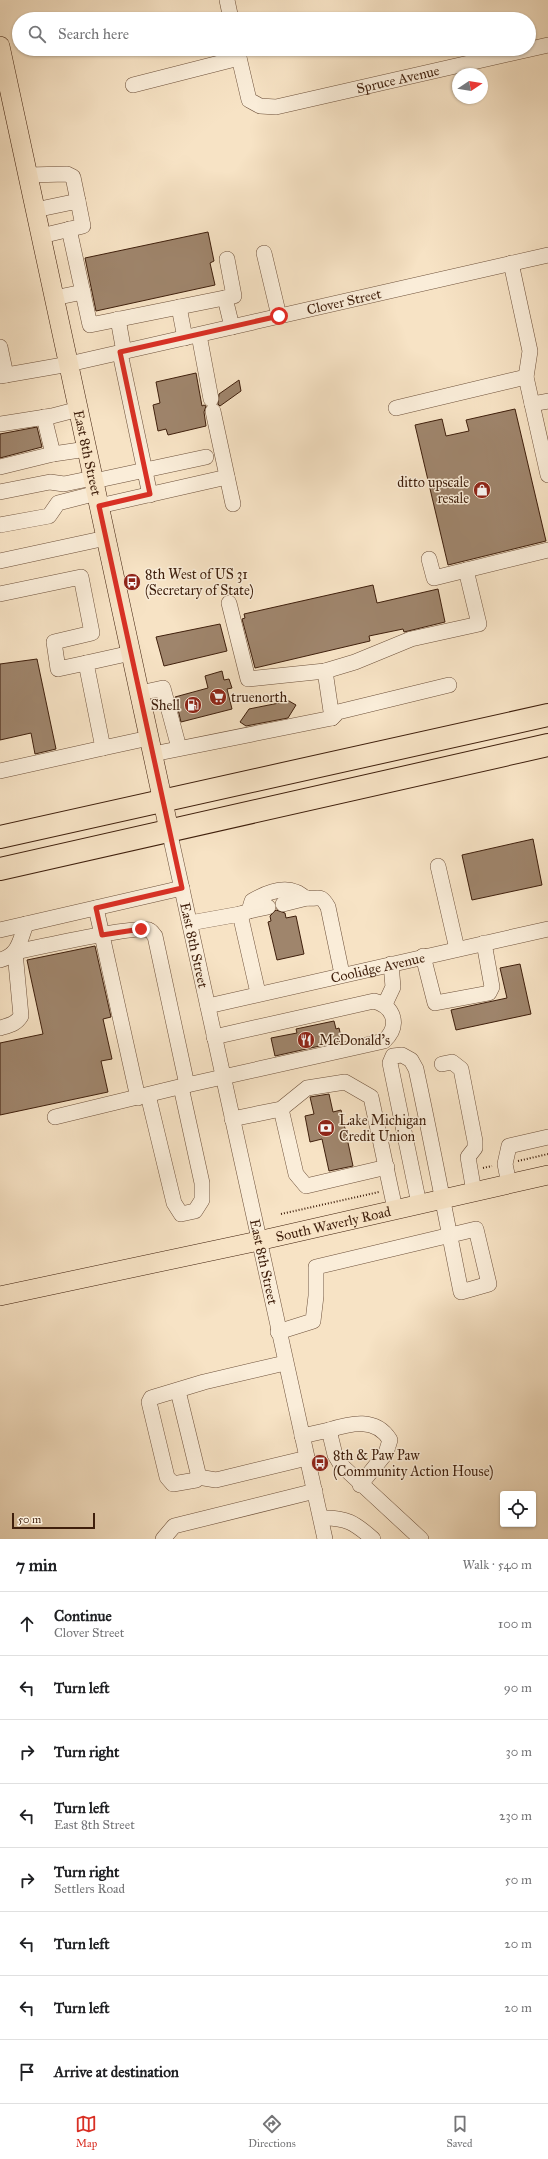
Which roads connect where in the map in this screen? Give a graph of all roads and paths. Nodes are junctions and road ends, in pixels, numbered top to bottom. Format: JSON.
{"nodes":[{"id":1,"x":227,"y":0,"type":"edge"},
{"id":2,"x":230,"y":12,"type":"edge"},
{"id":3,"x":548,"y":45,"type":"edge"},
{"id":4,"x":0,"y":46,"type":"edge"},
{"id":5,"x":536,"y":48,"type":"edge"},
{"id":6,"x":231,"y":56,"type":"edge"},
{"id":7,"x":238,"y":56,"type":"edge"},
{"id":8,"x":500,"y":56,"type":"edge"},
{"id":9,"x":4,"y":82,"type":"edge"},
{"id":10,"x":133,"y":84,"type":"dead end"},
{"id":11,"x":28,"y":175,"type":"junction"},
{"id":12,"x":78,"y":201,"type":"junction"},
{"id":13,"x":36,"y":210,"type":"junction"},
{"id":14,"x":69,"y":229,"type":"junction"},
{"id":15,"x":41,"y":236,"type":"junction"},
{"id":16,"x":264,"y":253,"type":"dead end"},
{"id":17,"x":548,"y":255,"type":"edge"},
{"id":18,"x":227,"y":259,"type":"dead end"},
{"id":19,"x":511,"y":264,"type":"junction"},
{"id":20,"x":82,"y":292,"type":"junction"},
{"id":21,"x":54,"y":298,"type":"junction"},
{"id":22,"x":225,"y":298,"type":"junction"},
{"id":23,"x":179,"y":307,"type":"junction"},
{"id":24,"x":279,"y":316,"type":"junction"},
{"id":25,"x":118,"y":319,"type":"junction"},
{"id":26,"x":232,"y":327,"type":"junction"},
{"id":27,"x":192,"y":336,"type":"junction"},
{"id":28,"x":0,"y":347,"type":"edge"},
{"id":29,"x":122,"y":352,"type":"junction"},
{"id":30,"x":69,"y":364,"type":"junction"},
{"id":31,"x":3,"y":376,"type":"edge"},
{"id":32,"x":526,"y":377,"type":"junction"},
{"id":33,"x":548,"y":401,"type":"edge"},
{"id":34,"x":532,"y":404,"type":"junction"},
{"id":35,"x":396,"y":408,"type":"dead end"},
{"id":36,"x":79,"y":410,"type":"junction"},
{"id":37,"x":44,"y":418,"type":"junction"},
{"id":38,"x":0,"y":424,"type":"edge"},
{"id":39,"x":87,"y":449,"type":"junction"},
{"id":40,"x":52,"y":454,"type":"junction"},
{"id":41,"x":206,"y":456,"type":"dead end"},
{"id":42,"x":0,"y":467,"type":"edge"},
{"id":43,"x":145,"y":470,"type":"junction"},
{"id":44,"x":548,"y":475,"type":"edge"},
{"id":45,"x":228,"y":477,"type":"junction"},
{"id":46,"x":50,"y":482,"type":"junction"},
{"id":47,"x":96,"y":490,"type":"junction"},
{"id":48,"x":0,"y":492,"type":"edge"},
{"id":49,"x":150,"y":494,"type":"junction"},
{"id":50,"x":233,"y":504,"type":"dead end"},
{"id":51,"x":55,"y":508,"type":"junction"},
{"id":52,"x":0,"y":525,"type":"edge"},
{"id":53,"x":106,"y":538,"type":"junction"},
{"id":54,"x":548,"y":550,"type":"edge"},
{"id":55,"x":429,"y":558,"type":"dead end"},
{"id":56,"x":0,"y":561,"type":"edge"},
{"id":57,"x":466,"y":570,"type":"junction"},
{"id":58,"x":0,"y":594,"type":"edge"},
{"id":59,"x":229,"y":603,"type":"dead end"},
{"id":60,"x":131,"y":653,"type":"junction"},
{"id":61,"x":86,"y":663,"type":"junction"},
{"id":62,"x":325,"y":671,"type":"junction"},
{"id":63,"x":449,"y":685,"type":"dead end"},
{"id":64,"x":140,"y":693,"type":"junction"},
{"id":65,"x":548,"y":715,"type":"edge"},
{"id":66,"x":332,"y":718,"type":"junction"},
{"id":67,"x":492,"y":727,"type":"junction"},
{"id":68,"x":548,"y":745,"type":"edge"},
{"id":69,"x":151,"y":746,"type":"junction"},
{"id":70,"x":103,"y":748,"type":"junction"},
{"id":71,"x":179,"y":748,"type":"junction"},
{"id":72,"x":0,"y":771,"type":"edge"},
{"id":73,"x":342,"y":792,"type":"junction"},
{"id":74,"x":162,"y":800,"type":"junction"},
{"id":75,"x":169,"y":830,"type":"junction"},
{"id":76,"x":0,"y":837,"type":"edge"},
{"id":77,"x":438,"y":866,"type":"dead end"},
{"id":78,"x":0,"y":869,"type":"edge"},
{"id":79,"x":182,"y":888,"type":"junction"},
{"id":80,"x":307,"y":898,"type":"junction"},
{"id":81,"x":283,"y":904,"type":"dead end"},
{"id":82,"x":268,"y":907,"type":"dead end"},
{"id":83,"x":96,"y":908,"type":"junction"},
{"id":84,"x":245,"y":912,"type":"junction"},
{"id":85,"x":190,"y":923,"type":"junction"},
{"id":86,"x":26,"y":924,"type":"junction"},
{"id":87,"x":548,"y":929,"type":"edge"},
{"id":88,"x":0,"y":930,"type":"edge"},
{"id":89,"x":102,"y":935,"type":"junction"},
{"id":90,"x":484,"y":943,"type":"junction"},
{"id":91,"x":457,"y":949,"type":"junction"},
{"id":92,"x":15,"y":952,"type":"junction"},
{"id":93,"x":423,"y":956,"type":"junction"},
{"id":94,"x":0,"y":960,"type":"edge"},
{"id":95,"x":391,"y":964,"type":"junction"},
{"id":96,"x":342,"y":974,"type":"junction"},
{"id":97,"x":258,"y":993,"type":"junction"},
{"id":98,"x":385,"y":1004,"type":"junction"},
{"id":99,"x":208,"y":1006,"type":"junction"},
{"id":100,"x":0,"y":1028,"type":"edge"},
{"id":101,"x":214,"y":1037,"type":"junction"},
{"id":102,"x":384,"y":1041,"type":"junction"},
{"id":103,"x":393,"y":1056,"type":"junction"},
{"id":104,"x":442,"y":1064,"type":"dead end"},
{"id":105,"x":223,"y":1076,"type":"junction"},
{"id":106,"x":184,"y":1086,"type":"junction"},
{"id":107,"x":143,"y":1097,"type":"junction"},
{"id":108,"x":281,"y":1109,"type":"junction"},
{"id":109,"x":55,"y":1117,"type":"dead end"},
{"id":110,"x":232,"y":1119,"type":"junction"},
{"id":111,"x":548,"y":1137,"type":"edge"},
{"id":112,"x":387,"y":1167,"type":"junction"},
{"id":113,"x":548,"y":1175,"type":"edge"},
{"id":114,"x":509,"y":1184,"type":"junction"},
{"id":115,"x":474,"y":1192,"type":"junction"},
{"id":116,"x":443,"y":1199,"type":"junction"},
{"id":117,"x":419,"y":1204,"type":"junction"},
{"id":118,"x":395,"y":1210,"type":"junction"},
{"id":119,"x":258,"y":1241,"type":"junction"},
{"id":120,"x":0,"y":1296,"type":"edge"},
{"id":121,"x":278,"y":1332,"type":"junction"},
{"id":122,"x":285,"y":1363,"type":"junction"},
{"id":123,"x":178,"y":1391,"type":"junction"},
{"id":124,"x":329,"y":1430,"type":"junction"},
{"id":125,"x":302,"y":1436,"type":"junction"},
{"id":126,"x":307,"y":1458,"type":"junction"},
{"id":127,"x":198,"y":1477,"type":"junction"},
{"id":128,"x":360,"y":1485,"type":"junction"},
{"id":129,"x":315,"y":1491,"type":"junction"},
{"id":130,"x":321,"y":1518,"type":"junction"},
{"id":131,"x":163,"y":1539,"type":"edge"},
{"id":132,"x":325,"y":1539,"type":"edge"},
{"id":133,"x":373,"y":1539,"type":"edge"},
{"id":134,"x":421,"y":1539,"type":"edge"}],
"edges":[{"from":1,"to":2,"type":"street"},
{"from":3,"to":5,"type":"street","name":"Spruce Avenue"},
{"from":4,"to":9,"type":"main road","name":"East 8th Street"},
{"from":6,"to":10,"type":"street"},
{"from":7,"to":8,"type":"street","name":"Spruce Avenue"},
{"from":9,"to":11,"type":"main road","name":"East 8th Street"},
{"from":11,"to":12,"type":"street"},
{"from":11,"to":13,"type":"main road","name":"East 8th Street"},
{"from":12,"to":13,"type":"street"},
{"from":12,"to":14,"type":"street"},
{"from":13,"to":15,"type":"main road","name":"East 8th Street"},
{"from":14,"to":15,"type":"street"},
{"from":14,"to":20,"type":"street"},
{"from":15,"to":21,"type":"main road","name":"East 8th Street"},
{"from":16,"to":24,"type":"street"},
{"from":17,"to":19,"type":"street","name":"Clover Street"},
{"from":18,"to":22,"type":"street"},
{"from":19,"to":24,"type":"street","name":"Clover Street"},
{"from":19,"to":32,"type":"street"},
{"from":20,"to":21,"type":"street"},
{"from":20,"to":25,"type":"street"},
{"from":21,"to":30,"type":"main road","name":"East 8th Street"},
{"from":22,"to":23,"type":"street"},
{"from":22,"to":26,"type":"street"},
{"from":23,"to":25,"type":"street"},
{"from":23,"to":27,"type":"street"},
{"from":24,"to":26,"type":"street","name":"Clover Street"},
{"from":25,"to":29,"type":"street"},
{"from":26,"to":27,"type":"street","name":"Clover Street"},
{"from":27,"to":29,"type":"street","name":"Clover Street"},
{"from":27,"to":45,"type":"street"},
{"from":28,"to":31,"type":"street"},
{"from":29,"to":30,"type":"street","name":"Clover Street"},
{"from":29,"to":43,"type":"street"},
{"from":30,"to":31,"type":"street","name":"Clover Street"},
{"from":30,"to":36,"type":"main road","name":"East 8th Street"},
{"from":32,"to":34,"type":"street"},
{"from":32,"to":35,"type":"street"},
{"from":33,"to":34,"type":"street"},
{"from":34,"to":44,"type":"street"},
{"from":36,"to":37,"type":"street"},
{"from":36,"to":39,"type":"main road","name":"East 8th Street"},
{"from":37,"to":38,"type":"street"},
{"from":37,"to":40,"type":"street"},
{"from":39,"to":40,"type":"street"},
{"from":39,"to":47,"type":"main road","name":"East 8th Street"},
{"from":40,"to":42,"type":"street"},
{"from":41,"to":43,"type":"street"},
{"from":43,"to":47,"type":"street"},
{"from":43,"to":49,"type":"street"},
{"from":45,"to":49,"type":"street"},
{"from":45,"to":50,"type":"street"},
{"from":46,"to":47,"type":"street"},
{"from":46,"to":48,"type":"street"},
{"from":46,"to":51,"type":"street"},
{"from":47,"to":49,"type":"street"},
{"from":47,"to":51,"type":"street"},
{"from":47,"to":53,"type":"main road","name":"East 8th Street"},
{"from":51,"to":52,"type":"street"},
{"from":53,"to":56,"type":"street"},
{"from":53,"to":60,"type":"main road","name":"East 8th Street"},
{"from":54,"to":57,"type":"street"},
{"from":55,"to":57,"type":"street"},
{"from":57,"to":62,"type":"street"},
{"from":58,"to":61,"type":"street"},
{"from":59,"to":62,"type":"street"},
{"from":60,"to":61,"type":"street"},
{"from":60,"to":64,"type":"main road","name":"East 8th Street"},
{"from":61,"to":70,"type":"street"},
{"from":62,"to":66,"type":"street"},
{"from":63,"to":66,"type":"street"},
{"from":64,"to":69,"type":"main road","name":"East 8th Street"},
{"from":64,"to":71,"type":"street"},
{"from":65,"to":67,"type":"highway"},
{"from":66,"to":71,"type":"street"},
{"from":67,"to":73,"type":"highway"},
{"from":67,"to":74,"type":"highway"},
{"from":68,"to":73,"type":"highway"},
{"from":69,"to":70,"type":"street"},
{"from":69,"to":71,"type":"street"},
{"from":69,"to":74,"type":"main road","name":"East 8th Street"},
{"from":70,"to":72,"type":"street"},
{"from":73,"to":75,"type":"highway"},
{"from":74,"to":75,"type":"main road","name":"East 8th Street"},
{"from":74,"to":76,"type":"highway"},
{"from":75,"to":78,"type":"highway"},
{"from":75,"to":79,"type":"street","name":"East 8th Street"},
{"from":77,"to":91,"type":"street"},
{"from":79,"to":83,"type":"street"},
{"from":79,"to":85,"type":"street","name":"East 8th Street"},
{"from":80,"to":81,"type":"street"},
{"from":80,"to":84,"type":"street"},
{"from":80,"to":96,"type":"street"},
{"from":82,"to":84,"type":"street"},
{"from":83,"to":86,"type":"street"},
{"from":83,"to":89,"type":"street"},
{"from":84,"to":85,"type":"street"},
{"from":84,"to":97,"type":"street"},
{"from":85,"to":99,"type":"street","name":"East 8th Street"},
{"from":86,"to":88,"type":"street"},
{"from":86,"to":92,"type":"street"},
{"from":87,"to":90,"type":"street","name":"Coolidge Avenue"},
{"from":89,"to":92,"type":"street"},
{"from":89,"to":106,"type":"street"},
{"from":89,"to":107,"type":"street"},
{"from":90,"to":91,"type":"street","name":"Coolidge Avenue"},
{"from":90,"to":93,"type":"street"},
{"from":91,"to":93,"type":"street","name":"Coolidge Avenue"},
{"from":92,"to":94,"type":"street"},
{"from":92,"to":100,"type":"street"},
{"from":93,"to":95,"type":"street","name":"Coolidge Avenue"},
{"from":95,"to":96,"type":"street","name":"Coolidge Avenue"},
{"from":95,"to":98,"type":"street"},
{"from":96,"to":97,"type":"street","name":"Coolidge Avenue"},
{"from":97,"to":99,"type":"street","name":"Coolidge Avenue"},
{"from":98,"to":101,"type":"street"},
{"from":98,"to":102,"type":"street"},
{"from":99,"to":101,"type":"street","name":"East 8th Street"},
{"from":101,"to":105,"type":"street","name":"East 8th Street"},
{"from":102,"to":103,"type":"street"},
{"from":102,"to":105,"type":"street"},
{"from":103,"to":116,"type":"street"},
{"from":103,"to":117,"type":"street"},
{"from":104,"to":115,"type":"street"},
{"from":105,"to":106,"type":"street"},
{"from":105,"to":110,"type":"street","name":"East 8th Street"},
{"from":106,"to":107,"type":"street"},
{"from":106,"to":107,"type":"street"},
{"from":107,"to":109,"type":"street"},
{"from":108,"to":110,"type":"street"},
{"from":108,"to":112,"type":"street"},
{"from":108,"to":112,"type":"street"},
{"from":110,"to":119,"type":"street","name":"East 8th Street"},
{"from":111,"to":114,"type":"street"},
{"from":112,"to":118,"type":"street"},
{"from":113,"to":114,"type":"main road","name":"South Waverly Road"},
{"from":114,"to":115,"type":"main road","name":"South Waverly Road"},
{"from":115,"to":116,"type":"main road","name":"South Waverly Road"},
{"from":116,"to":117,"type":"main road","name":"South Waverly Road"},
{"from":116,"to":121,"type":"street"},
{"from":117,"to":118,"type":"main road","name":"South Waverly Road"},
{"from":118,"to":119,"type":"main road","name":"South Waverly Road"},
{"from":119,"to":120,"type":"main road","name":"South Waverly Road"},
{"from":119,"to":121,"type":"street","name":"East 8th Street"},
{"from":121,"to":122,"type":"street","name":"East 8th Street"},
{"from":122,"to":123,"type":"street"},
{"from":122,"to":125,"type":"street","name":"East 8th Street"},
{"from":123,"to":127,"type":"street"},
{"from":123,"to":127,"type":"street"},
{"from":124,"to":125,"type":"street"},
{"from":124,"to":128,"type":"street"},
{"from":124,"to":128,"type":"street"},
{"from":125,"to":126,"type":"street","name":"East 8th Street"},
{"from":126,"to":127,"type":"street"},
{"from":126,"to":129,"type":"street","name":"East 8th Street"},
{"from":128,"to":134,"type":"street"},
{"from":129,"to":130,"type":"street","name":"East 8th Street"},
{"from":129,"to":131,"type":"street"},
{"from":130,"to":132,"type":"street","name":"East 8th Street"},
{"from":130,"to":133,"type":"street"}]}
